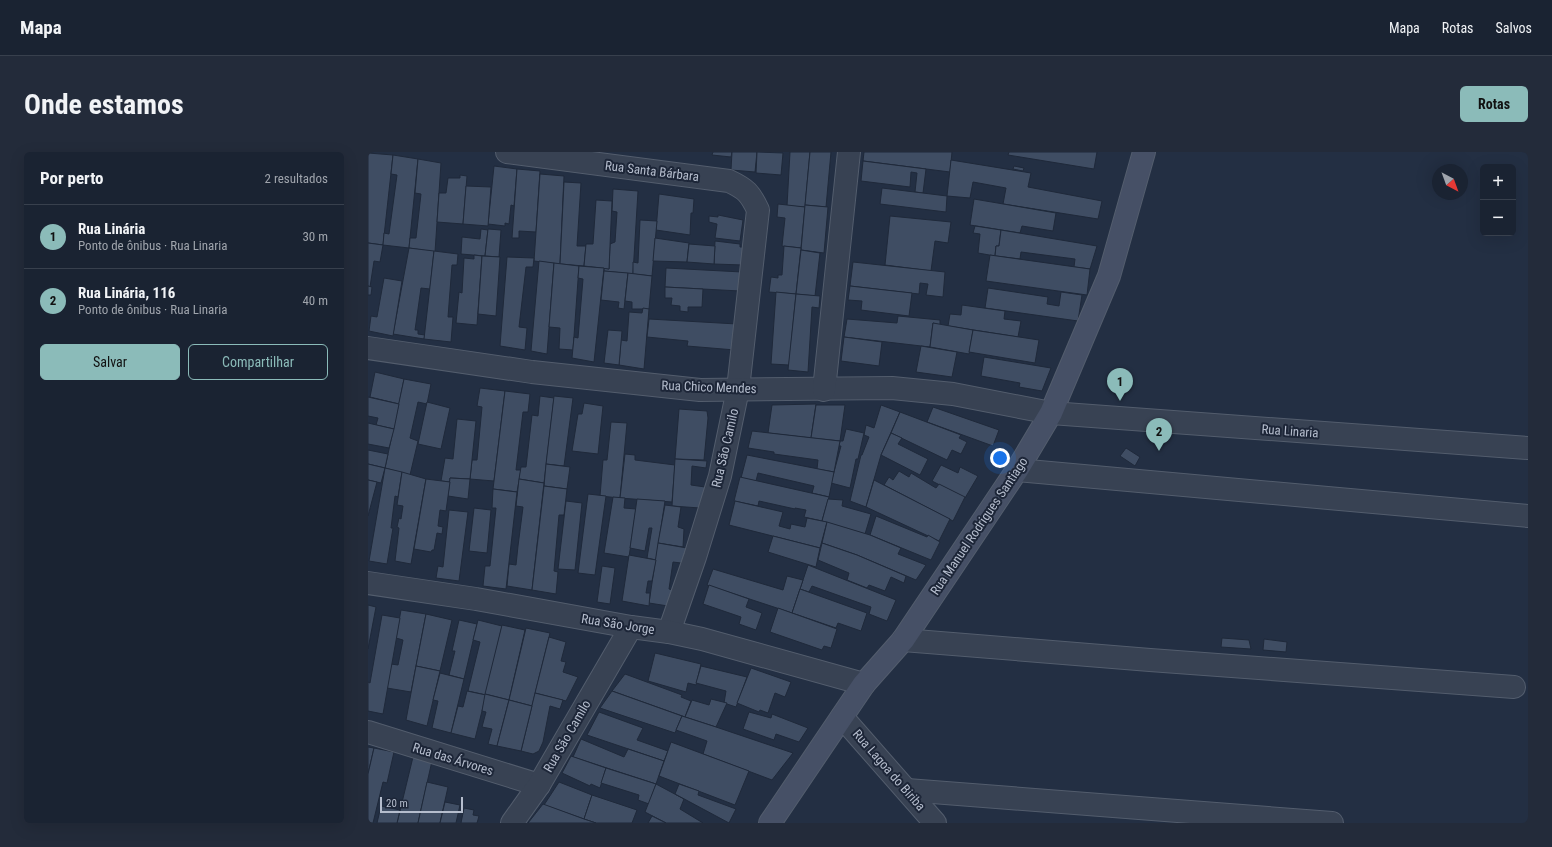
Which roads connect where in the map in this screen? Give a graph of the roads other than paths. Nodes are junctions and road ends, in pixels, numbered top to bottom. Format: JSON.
{"nodes":[{"id":1,"x":508,"y":152,"type":"edge"},
{"id":2,"x":850,"y":152,"type":"edge"},
{"id":3,"x":1144,"y":152,"type":"edge"},
{"id":4,"x":758,"y":210,"type":"joint"},
{"id":5,"x":368,"y":348,"type":"edge"},
{"id":6,"x":738,"y":390,"type":"junction"},
{"id":7,"x":824,"y":390,"type":"junction"},
{"id":8,"x":1051,"y":414,"type":"junction"},
{"id":9,"x":1528,"y":448,"type":"edge"},
{"id":10,"x":1017,"y":470,"type":"junction"},
{"id":11,"x":1528,"y":516,"type":"edge"},
{"id":12,"x":368,"y":583,"type":"edge"},
{"id":13,"x":631,"y":627,"type":"junction"},
{"id":14,"x":669,"y":632,"type":"junction"},
{"id":15,"x":903,"y":640,"type":"junction"},
{"id":16,"x":864,"y":684,"type":"junction"},
{"id":17,"x":1514,"y":687,"type":"dead end"},
{"id":18,"x":842,"y":717,"type":"junction"},
{"id":19,"x":368,"y":732,"type":"edge"},
{"id":20,"x":539,"y":786,"type":"junction"},
{"id":21,"x":907,"y":790,"type":"junction"},
{"id":22,"x":512,"y":823,"type":"edge"},
{"id":23,"x":770,"y":823,"type":"edge"},
{"id":24,"x":935,"y":823,"type":"edge"},
{"id":25,"x":1332,"y":823,"type":"edge"}],
"edges":[{"from":1,"to":4,"type":"street","name":"Rua Santa Bárbara"},
{"from":2,"to":7,"type":"street"},
{"from":3,"to":8,"type":"main road","name":"Rua Manuel Rodrigues Santiago"},
{"from":4,"to":6,"type":"street","name":"Rua São Camilo"},
{"from":5,"to":6,"type":"street","name":"Rua Chico Mendes"},
{"from":6,"to":7,"type":"street","name":"Rua Chico Mendes"},
{"from":6,"to":14,"type":"street","name":"Rua São Camilo"},
{"from":7,"to":8,"type":"street","name":"Rua Chico Mendes"},
{"from":8,"to":9,"type":"street","name":"Rua Linaria"},
{"from":8,"to":10,"type":"main road","name":"Rua Manuel Rodrigues Santiago"},
{"from":10,"to":11,"type":"street"},
{"from":10,"to":15,"type":"main road","name":"Rua Manuel Rodrigues Santiago"},
{"from":12,"to":13,"type":"street","name":"Rua São Jorge"},
{"from":13,"to":14,"type":"street","name":"Rua São Jorge"},
{"from":13,"to":20,"type":"street","name":"Rua São Camilo"},
{"from":14,"to":16,"type":"street","name":"Rua São Jorge"},
{"from":15,"to":16,"type":"main road","name":"Rua Manuel Rodrigues Santiago"},
{"from":15,"to":17,"type":"street"},
{"from":16,"to":18,"type":"main road","name":"Rua Manuel Rodrigues Santiago"},
{"from":18,"to":21,"type":"street","name":"Rua Lagoa do Biriba"},
{"from":18,"to":23,"type":"main road","name":"Rua Manuel Rodrigues Santiago"},
{"from":19,"to":20,"type":"street","name":"Rua das Árvores"},
{"from":20,"to":22,"type":"street","name":"Rua São Camilo"},
{"from":21,"to":24,"type":"street","name":"Rua Lagoa do Biriba"},
{"from":21,"to":25,"type":"street"}]}
